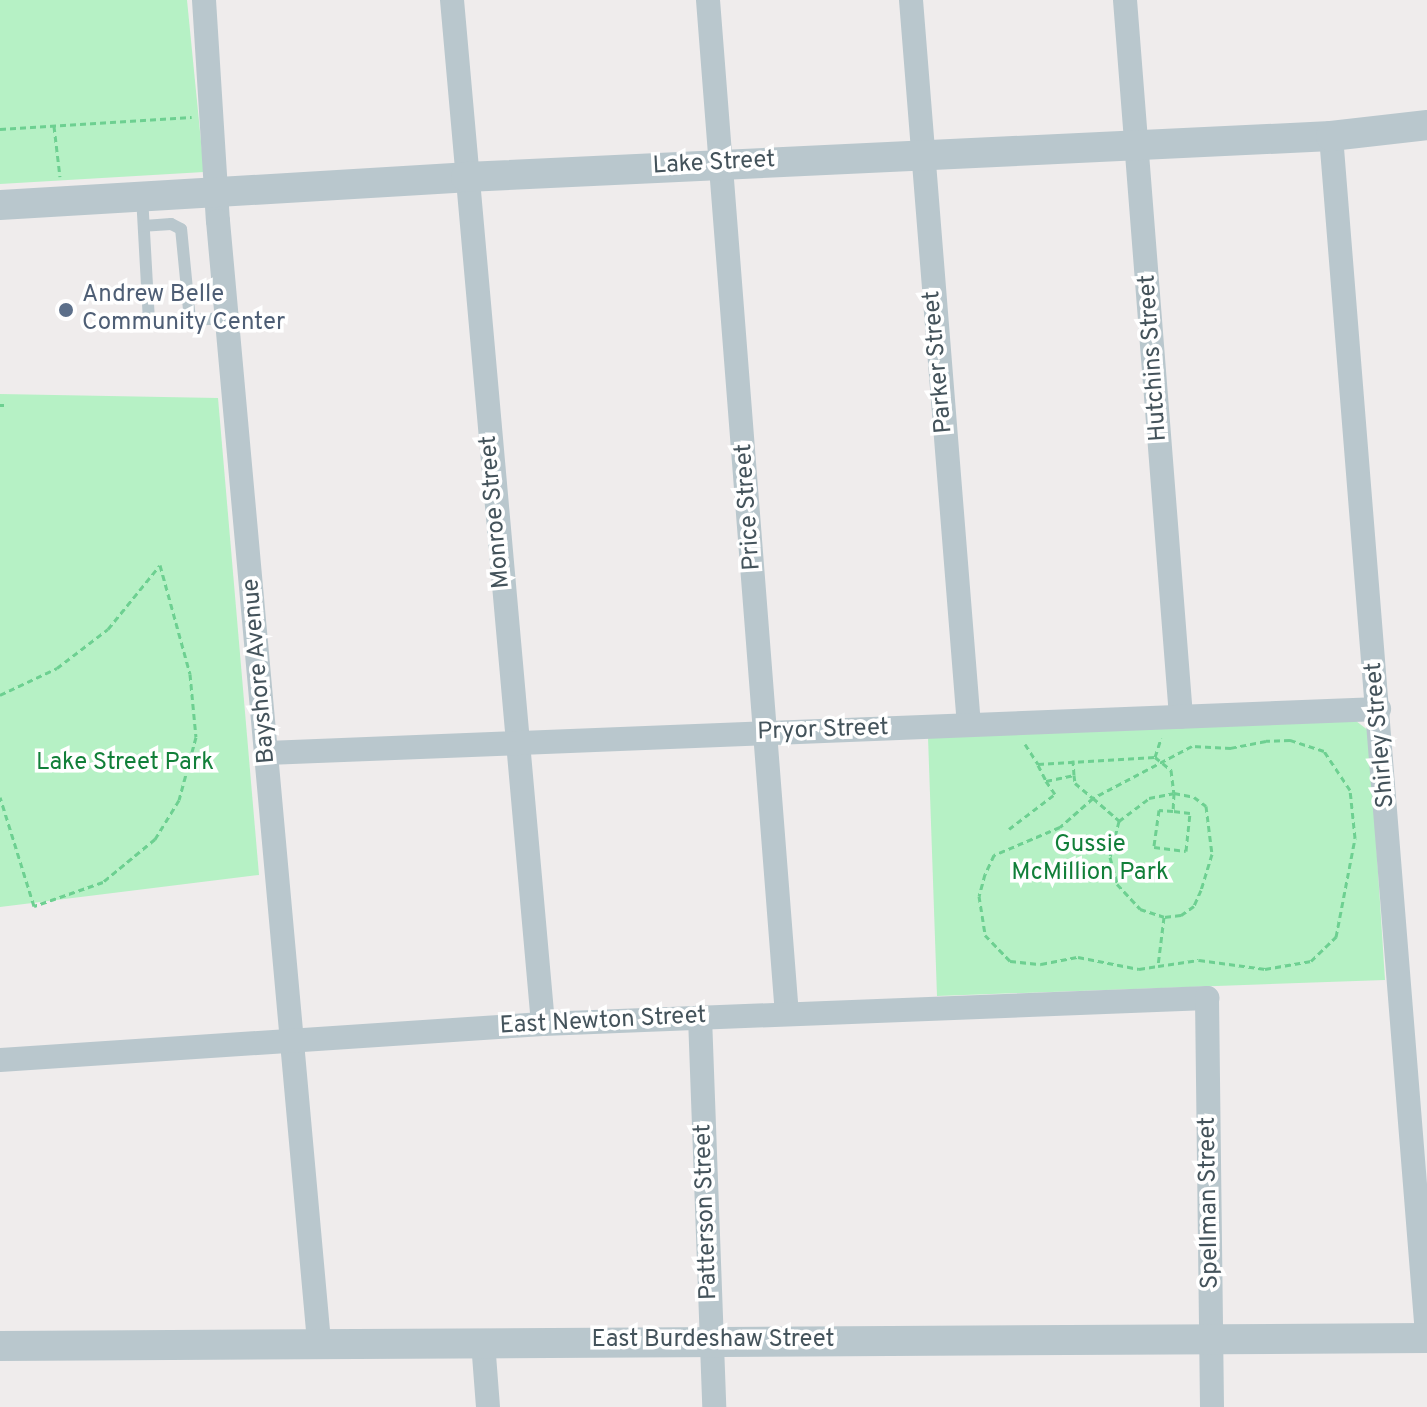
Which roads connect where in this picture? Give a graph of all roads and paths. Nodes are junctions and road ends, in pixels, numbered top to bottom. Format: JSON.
{"nodes":[{"id":1,"x":204,"y":0,"type":"edge"},
{"id":2,"x":452,"y":0,"type":"edge"},
{"id":3,"x":708,"y":0,"type":"edge"},
{"id":4,"x":911,"y":0,"type":"edge"},
{"id":5,"x":1125,"y":0,"type":"edge"},
{"id":6,"x":197,"y":117,"type":"dead end"},
{"id":7,"x":1427,"y":125,"type":"edge"},
{"id":8,"x":54,"y":126,"type":"junction"},
{"id":9,"x":0,"y":129,"type":"edge"},
{"id":10,"x":1331,"y":136,"type":"junction"},
{"id":11,"x":1137,"y":146,"type":"junction"},
{"id":12,"x":923,"y":155,"type":"junction"},
{"id":13,"x":723,"y":164,"type":"junction"},
{"id":14,"x":466,"y":177,"type":"junction"},
{"id":15,"x":60,"y":180,"type":"dead end"},
{"id":16,"x":218,"y":190,"type":"junction"},
{"id":17,"x":142,"y":196,"type":"junction"},
{"id":18,"x":0,"y":205,"type":"edge"},
{"id":19,"x":144,"y":226,"type":"junction"},
{"id":20,"x":227,"y":318,"type":"junction"},
{"id":21,"x":190,"y":320,"type":"junction"},
{"id":22,"x":0,"y":695,"type":"edge"},
{"id":23,"x":1379,"y":709,"type":"junction"},
{"id":24,"x":1172,"y":724,"type":"junction"},
{"id":25,"x":969,"y":725,"type":"junction"},
{"id":26,"x":765,"y":733,"type":"junction"},
{"id":27,"x":1022,"y":737,"type":"dead end"},
{"id":28,"x":516,"y":744,"type":"junction"},
{"id":29,"x":267,"y":753,"type":"junction"},
{"id":30,"x":1155,"y":757,"type":"junction"},
{"id":31,"x":1073,"y":760,"type":"junction"},
{"id":32,"x":1161,"y":760,"type":"junction"},
{"id":33,"x":1038,"y":764,"type":"junction"},
{"id":34,"x":1074,"y":775,"type":"junction"},
{"id":35,"x":1046,"y":781,"type":"junction"},
{"id":36,"x":1174,"y":793,"type":"junction"},
{"id":37,"x":0,"y":797,"type":"edge"},
{"id":38,"x":1093,"y":798,"type":"junction"},
{"id":39,"x":1173,"y":811,"type":"junction"},
{"id":40,"x":1119,"y":821,"type":"junction"},
{"id":41,"x":1009,"y":829,"type":"dead end"},
{"id":42,"x":1164,"y":917,"type":"junction"},
{"id":43,"x":1158,"y":966,"type":"junction"},
{"id":44,"x":1207,"y":998,"type":"joint"},
{"id":45,"x":787,"y":1014,"type":"junction"},
{"id":46,"x":700,"y":1017,"type":"junction"},
{"id":47,"x":543,"y":1024,"type":"junction"},
{"id":48,"x":295,"y":1038,"type":"junction"},
{"id":49,"x":0,"y":1060,"type":"edge"},
{"id":50,"x":1427,"y":1336,"type":"edge"},
{"id":51,"x":1212,"y":1340,"type":"junction"},
{"id":52,"x":712,"y":1341,"type":"junction"},
{"id":53,"x":319,"y":1342,"type":"junction"},
{"id":54,"x":483,"y":1342,"type":"junction"},
{"id":55,"x":0,"y":1346,"type":"edge"},
{"id":56,"x":488,"y":1407,"type":"edge"},
{"id":57,"x":714,"y":1407,"type":"edge"},
{"id":58,"x":1212,"y":1407,"type":"edge"}],
"edges":[{"from":1,"to":16,"type":"street","name":"Bayshore Avenue"},
{"from":2,"to":14,"type":"street","name":"Monroe Street"},
{"from":3,"to":13,"type":"street","name":"Price Street"},
{"from":4,"to":12,"type":"street","name":"Parker Street"},
{"from":5,"to":11,"type":"street","name":"Hutchins Street"},
{"from":6,"to":8,"type":"path"},
{"from":7,"to":10,"type":"street","name":"Lake Street"},
{"from":8,"to":9,"type":"path"},
{"from":8,"to":15,"type":"path"},
{"from":10,"to":11,"type":"street","name":"Lake Street"},
{"from":10,"to":23,"type":"street","name":"Shirley Street"},
{"from":11,"to":12,"type":"street","name":"Lake Street"},
{"from":11,"to":24,"type":"street","name":"Hutchins Street"},
{"from":12,"to":13,"type":"street","name":"Lake Street"},
{"from":12,"to":25,"type":"street","name":"Parker Street"},
{"from":13,"to":14,"type":"street","name":"Lake Street"},
{"from":13,"to":26,"type":"street","name":"Price Street"},
{"from":14,"to":16,"type":"street","name":"Lake Street"},
{"from":14,"to":28,"type":"street","name":"Monroe Street"},
{"from":16,"to":17,"type":"street","name":"Lake Street"},
{"from":16,"to":20,"type":"street","name":"Bayshore Avenue"},
{"from":17,"to":18,"type":"street","name":"Lake Street"},
{"from":17,"to":19,"type":"lane"},
{"from":19,"to":21,"type":"lane"},
{"from":19,"to":21,"type":"lane"},
{"from":20,"to":21,"type":"lane"},
{"from":20,"to":29,"type":"street","name":"Bayshore Avenue"},
{"from":22,"to":37,"type":"path"},
{"from":23,"to":24,"type":"street","name":"Pryor Street"},
{"from":23,"to":50,"type":"street","name":"Shirley Street"},
{"from":24,"to":25,"type":"street","name":"Pryor Street"},
{"from":24,"to":30,"type":"path"},
{"from":25,"to":26,"type":"street","name":"Pryor Street"},
{"from":26,"to":28,"type":"street","name":"Pryor Street"},
{"from":26,"to":45,"type":"street","name":"Price Street"},
{"from":27,"to":33,"type":"path"},
{"from":28,"to":29,"type":"street","name":"Pryor Street"},
{"from":28,"to":47,"type":"street","name":"Monroe Street"},
{"from":29,"to":48,"type":"street","name":"Bayshore Avenue"},
{"from":30,"to":31,"type":"path"},
{"from":30,"to":32,"type":"path"},
{"from":31,"to":33,"type":"path"},
{"from":31,"to":34,"type":"path"},
{"from":32,"to":36,"type":"path"},
{"from":32,"to":38,"type":"path"},
{"from":32,"to":43,"type":"path"},
{"from":33,"to":35,"type":"path"},
{"from":34,"to":35,"type":"path"},
{"from":34,"to":38,"type":"path"},
{"from":35,"to":41,"type":"path"},
{"from":36,"to":39,"type":"path"},
{"from":36,"to":40,"type":"path"},
{"from":36,"to":42,"type":"path"},
{"from":38,"to":40,"type":"path"},
{"from":38,"to":43,"type":"path"},
{"from":39,"to":39,"type":"path"},
{"from":40,"to":42,"type":"path"},
{"from":42,"to":43,"type":"path"},
{"from":44,"to":45,"type":"street","name":"East Newton Street"},
{"from":44,"to":51,"type":"street","name":"Spellman Street"},
{"from":45,"to":46,"type":"street","name":"East Newton Street"},
{"from":46,"to":47,"type":"street","name":"East Newton Street"},
{"from":46,"to":52,"type":"street","name":"Patterson Street"},
{"from":47,"to":48,"type":"street","name":"East Newton Street"},
{"from":48,"to":49,"type":"street","name":"East Newton Street"},
{"from":48,"to":53,"type":"street","name":"Bayshore Avenue"},
{"from":50,"to":51,"type":"street","name":"East Burdeshaw Street"},
{"from":51,"to":52,"type":"street","name":"East Burdeshaw Street"},
{"from":51,"to":58,"type":"street","name":"Spellman Street"},
{"from":52,"to":54,"type":"street","name":"East Burdeshaw Street"},
{"from":52,"to":57,"type":"street","name":"Patterson Street"},
{"from":53,"to":54,"type":"street","name":"East Burdeshaw Street"},
{"from":53,"to":55,"type":"street","name":"East Burdeshaw Street"},
{"from":54,"to":56,"type":"street"}]}
